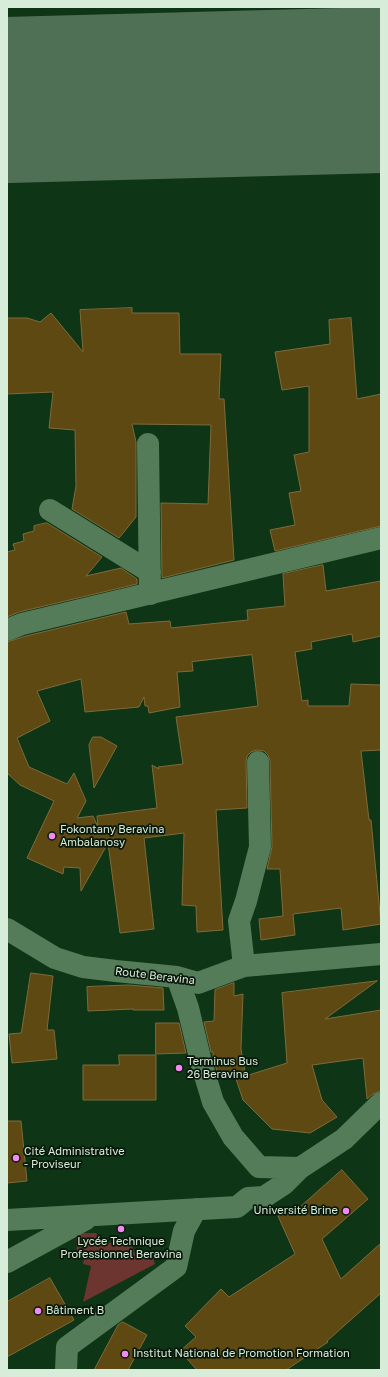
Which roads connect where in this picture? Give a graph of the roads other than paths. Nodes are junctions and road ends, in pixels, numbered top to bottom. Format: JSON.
{"nodes":[{"id":1,"x":148,"y":444,"type":"dead end"},
{"id":2,"x":50,"y":510,"type":"dead end"},
{"id":3,"x":381,"y":538,"type":"edge"},
{"id":4,"x":150,"y":572,"type":"junction"},
{"id":5,"x":150,"y":594,"type":"junction"},
{"id":6,"x":7,"y":630,"type":"edge"},
{"id":7,"x":258,"y":762,"type":"dead end"},
{"id":8,"x":7,"y":929,"type":"edge"},
{"id":9,"x":381,"y":954,"type":"edge"},
{"id":10,"x":244,"y":966,"type":"junction"},
{"id":11,"x":177,"y":977,"type":"junction"},
{"id":12,"x":381,"y":1103,"type":"edge"},
{"id":13,"x":300,"y":1168,"type":"junction"},
{"id":14,"x":196,"y":1209,"type":"junction"},
{"id":15,"x":91,"y":1216,"type":"junction"},
{"id":16,"x":7,"y":1220,"type":"edge"},
{"id":17,"x":7,"y":1262,"type":"edge"},
{"id":18,"x":66,"y":1370,"type":"edge"}],
"edges":[{"from":1,"to":4,"type":"street"},
{"from":2,"to":4,"type":"street"},
{"from":3,"to":5,"type":"street"},
{"from":4,"to":5,"type":"street"},
{"from":5,"to":6,"type":"street"},
{"from":7,"to":10,"type":"street"},
{"from":8,"to":11,"type":"street","name":"Route Beravina"},
{"from":9,"to":10,"type":"street","name":"Route Beravina"},
{"from":10,"to":11,"type":"street","name":"Route Beravina"},
{"from":11,"to":13,"type":"street"},
{"from":12,"to":13,"type":"street"},
{"from":13,"to":14,"type":"street"},
{"from":14,"to":15,"type":"street"},
{"from":14,"to":18,"type":"street"},
{"from":15,"to":16,"type":"street"},
{"from":15,"to":17,"type":"street"}]}
